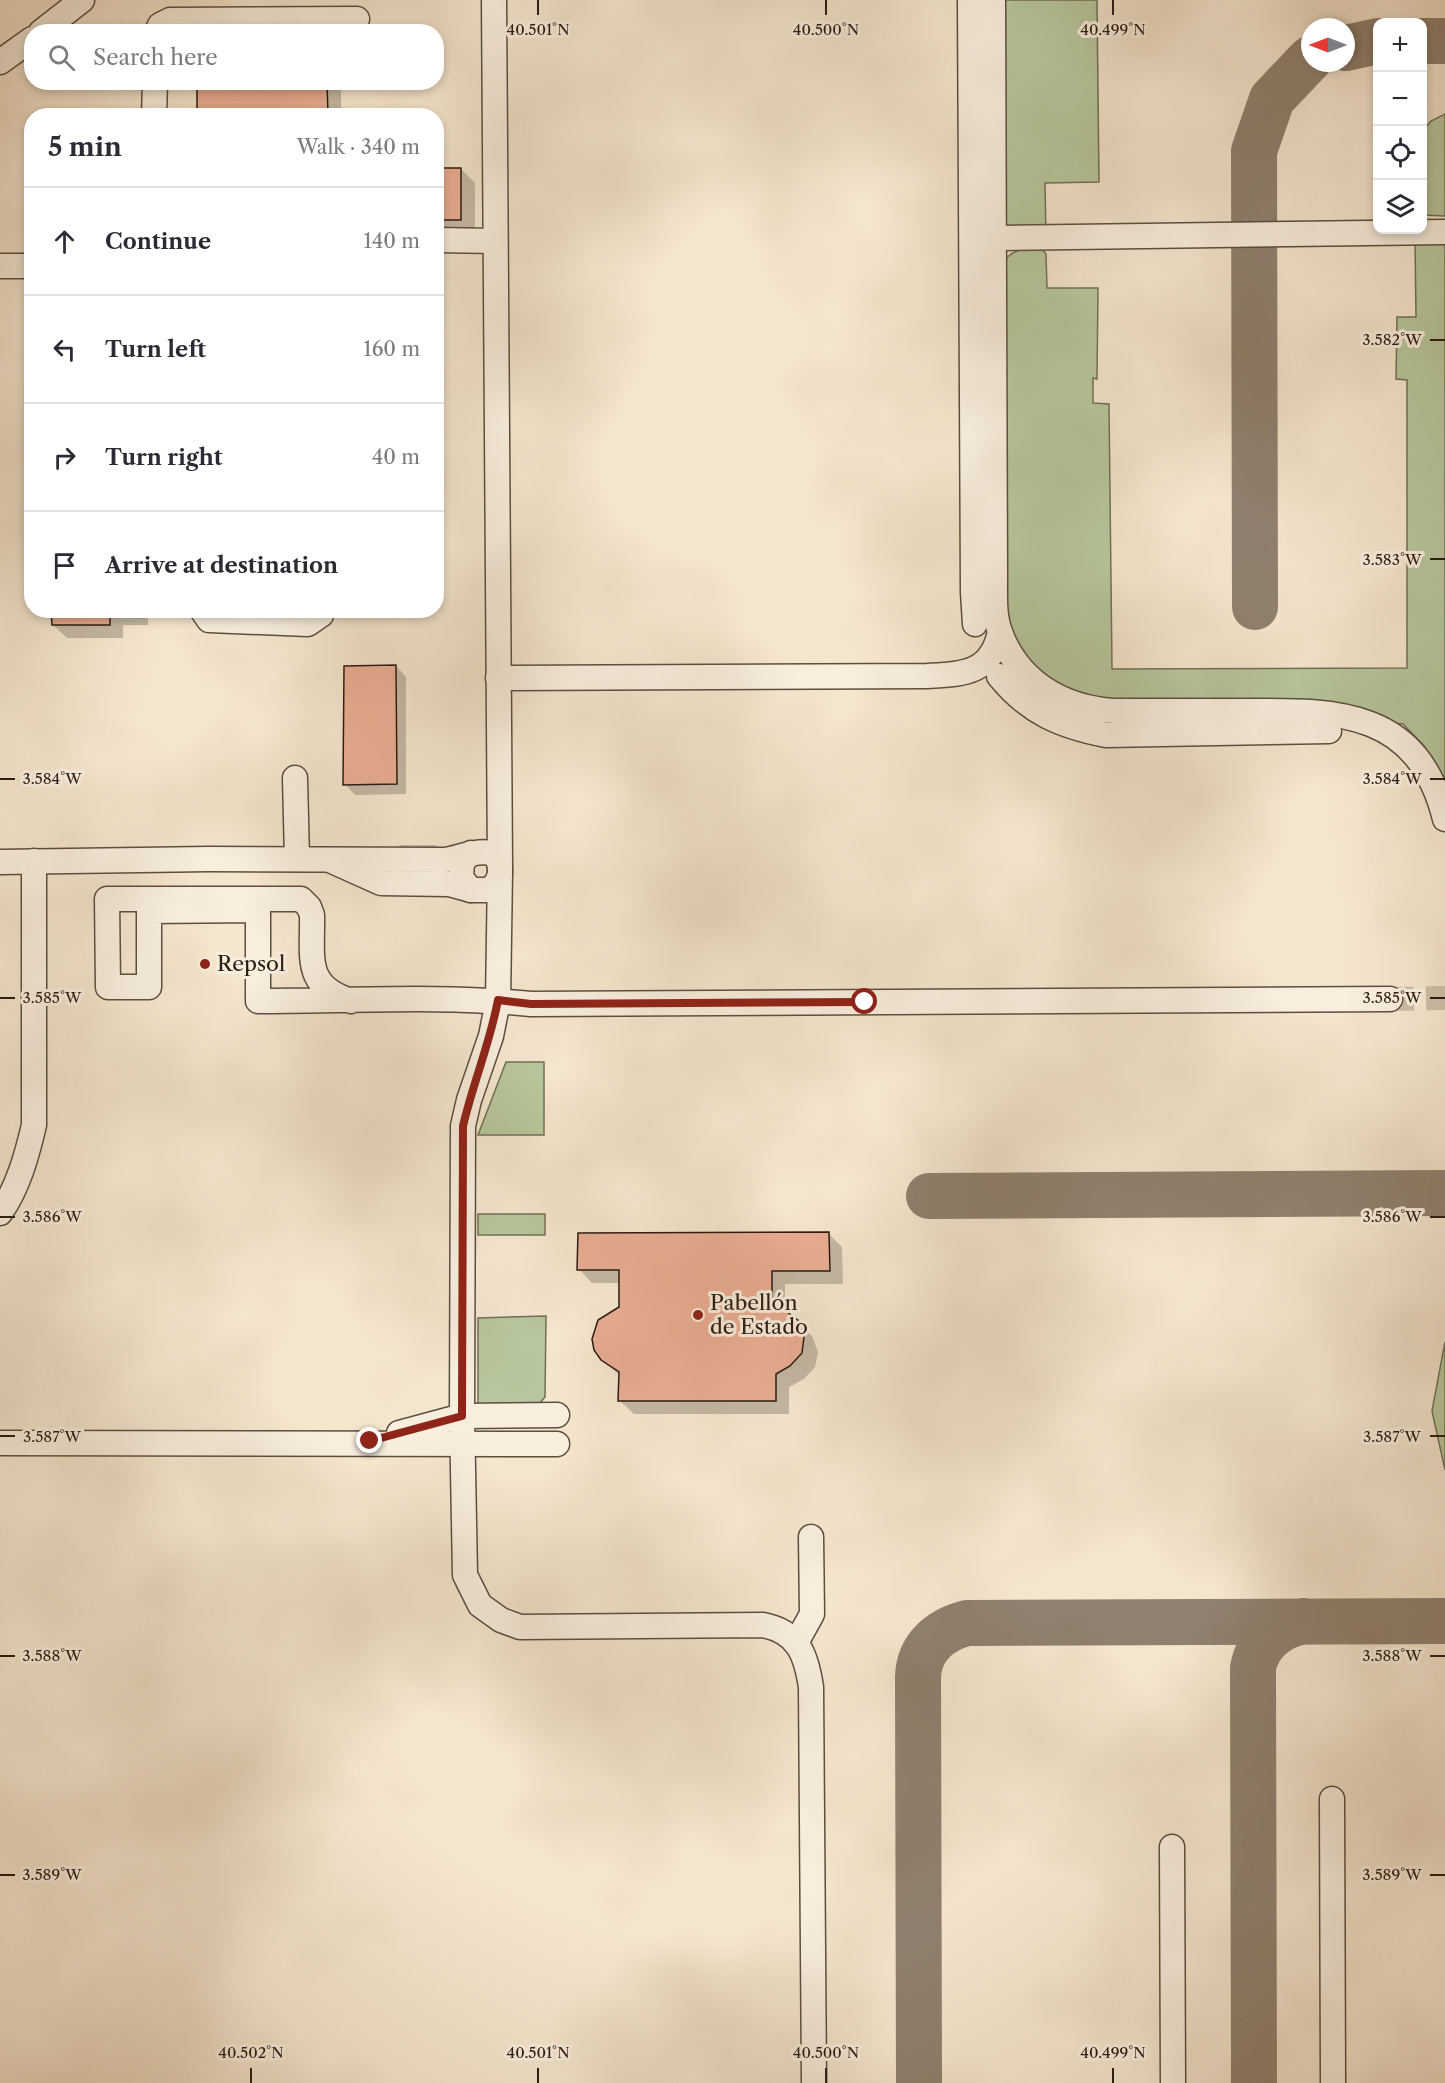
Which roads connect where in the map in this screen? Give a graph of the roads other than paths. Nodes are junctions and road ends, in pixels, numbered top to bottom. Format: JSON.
{"nodes":[{"id":1,"x":82,"y":0,"type":"edge"},
{"id":2,"x":494,"y":0,"type":"edge"},
{"id":3,"x":970,"y":0,"type":"edge"},
{"id":4,"x":993,"y":0,"type":"edge"},
{"id":5,"x":357,"y":19,"type":"dead end"},
{"id":6,"x":51,"y":24,"type":"edge"},
{"id":7,"x":162,"y":24,"type":"edge"},
{"id":8,"x":24,"y":45,"type":"edge"},
{"id":9,"x":0,"y":62,"type":"edge"},
{"id":10,"x":154,"y":90,"type":"edge"},
{"id":11,"x":154,"y":108,"type":"edge"},
{"id":12,"x":1445,"y":232,"type":"edge"},
{"id":13,"x":993,"y":238,"type":"junction"},
{"id":14,"x":444,"y":240,"type":"edge"},
{"id":15,"x":495,"y":240,"type":"junction"},
{"id":16,"x":0,"y":266,"type":"edge"},
{"id":17,"x":24,"y":266,"type":"edge"},
{"id":18,"x":208,"y":618,"type":"edge"},
{"id":19,"x":317,"y":618,"type":"edge"},
{"id":20,"x":975,"y":624,"type":"dead end"},
{"id":21,"x":1000,"y":632,"type":"junction"},
{"id":22,"x":999,"y":676,"type":"dead end"},
{"id":23,"x":498,"y":678,"type":"junction"},
{"id":24,"x":1299,"y":721,"type":"junction"},
{"id":25,"x":1329,"y":731,"type":"dead end"},
{"id":26,"x":295,"y":778,"type":"dead end"},
{"id":27,"x":498,"y":817,"type":"junction"},
{"id":28,"x":1445,"y":819,"type":"edge"},
{"id":29,"x":475,"y":852,"type":"junction"},
{"id":30,"x":297,"y":859,"type":"junction"},
{"id":31,"x":324,"y":859,"type":"junction"},
{"id":32,"x":34,"y":861,"type":"junction"},
{"id":33,"x":0,"y":862,"type":"edge"},
{"id":34,"x":500,"y":870,"type":"junction"},
{"id":35,"x":473,"y":890,"type":"junction"},
{"id":36,"x":498,"y":935,"type":"junction"},
{"id":37,"x":1390,"y":999,"type":"tunnel mouth"},
{"id":38,"x":498,"y":1000,"type":"junction"},
{"id":39,"x":351,"y":1001,"type":"junction"},
{"id":40,"x":0,"y":1213,"type":"edge"},
{"id":41,"x":557,"y":1415,"type":"dead end"},
{"id":42,"x":462,"y":1416,"type":"junction"},
{"id":43,"x":370,"y":1441,"type":"junction"},
{"id":44,"x":463,"y":1442,"type":"junction"},
{"id":45,"x":0,"y":1443,"type":"edge"},
{"id":46,"x":557,"y":1443,"type":"dead end"},
{"id":47,"x":811,"y":1537,"type":"dead end"},
{"id":48,"x":796,"y":1643,"type":"junction"},
{"id":49,"x":1332,"y":1799,"type":"dead end"},
{"id":50,"x":1172,"y":1847,"type":"dead end"},
{"id":51,"x":814,"y":2083,"type":"edge"},
{"id":52,"x":1173,"y":2083,"type":"edge"},
{"id":53,"x":1333,"y":2083,"type":"edge"}],
"edges":[{"from":1,"to":6,"type":"lane"},
{"from":2,"to":15,"type":"lane"},
{"from":3,"to":20,"type":"lane"},
{"from":4,"to":13,"type":"lane"},
{"from":5,"to":7,"type":"lane"},
{"from":8,"to":9,"type":"lane"},
{"from":10,"to":11,"type":"lane"},
{"from":12,"to":13,"type":"lane"},
{"from":13,"to":21,"type":"lane"},
{"from":14,"to":15,"type":"lane"},
{"from":15,"to":23,"type":"lane"},
{"from":16,"to":17,"type":"lane"},
{"from":18,"to":19,"type":"lane"},
{"from":21,"to":23,"type":"lane"},
{"from":21,"to":24,"type":"lane"},
{"from":22,"to":24,"type":"lane"},
{"from":23,"to":27,"type":"lane"},
{"from":24,"to":25,"type":"lane"},
{"from":24,"to":28,"type":"lane"},
{"from":26,"to":30,"type":"lane"},
{"from":27,"to":29,"type":"lane"},
{"from":27,"to":34,"type":"lane"},
{"from":29,"to":31,"type":"lane"},
{"from":29,"to":34,"type":"lane"},
{"from":29,"to":35,"type":"lane"},
{"from":30,"to":31,"type":"lane"},
{"from":30,"to":32,"type":"lane"},
{"from":31,"to":35,"type":"lane"},
{"from":32,"to":33,"type":"lane"},
{"from":32,"to":40,"type":"lane"},
{"from":34,"to":35,"type":"lane"},
{"from":34,"to":36,"type":"lane"},
{"from":35,"to":36,"type":"lane"},
{"from":36,"to":38,"type":"lane"},
{"from":37,"to":38,"type":"lane"},
{"from":38,"to":39,"type":"lane"},
{"from":38,"to":42,"type":"lane"},
{"from":39,"to":39,"type":"lane"},
{"from":41,"to":42,"type":"lane"},
{"from":42,"to":43,"type":"lane"},
{"from":42,"to":44,"type":"lane"},
{"from":43,"to":44,"type":"lane"},
{"from":43,"to":45,"type":"lane"},
{"from":44,"to":46,"type":"lane"},
{"from":44,"to":48,"type":"lane"},
{"from":47,"to":48,"type":"lane"},
{"from":48,"to":51,"type":"lane"},
{"from":49,"to":53,"type":"lane"},
{"from":50,"to":52,"type":"lane"}]}
